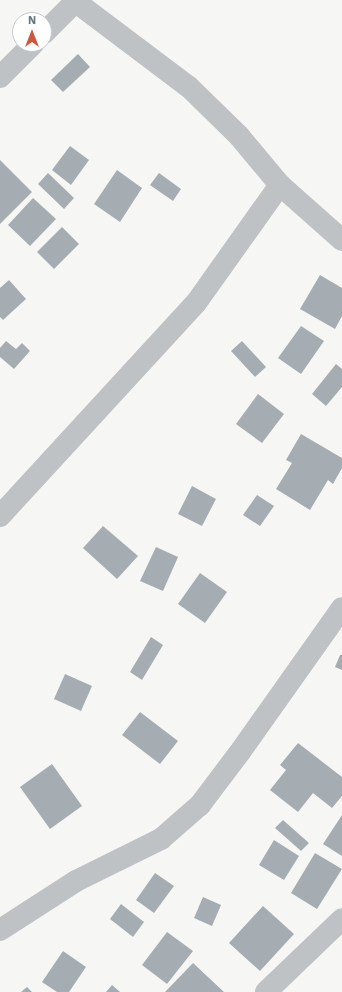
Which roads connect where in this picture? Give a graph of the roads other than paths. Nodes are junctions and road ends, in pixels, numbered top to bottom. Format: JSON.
{"nodes":[{"id":1,"x":77,"y":1,"type":"edge"},
{"id":2,"x":52,"y":25,"type":"edge"},
{"id":3,"x":25,"y":52,"type":"edge"},
{"id":4,"x":0,"y":77,"type":"edge"},
{"id":5,"x":280,"y":185,"type":"junction"},
{"id":6,"x":342,"y":240,"type":"edge"},
{"id":7,"x":0,"y":516,"type":"edge"},
{"id":8,"x":342,"y":608,"type":"edge"},
{"id":9,"x":342,"y":919,"type":"edge"},
{"id":10,"x":0,"y":930,"type":"edge"},
{"id":11,"x":266,"y":992,"type":"edge"}],
"edges":[{"from":1,"to":2,"type":"street"},
{"from":1,"to":5,"type":"street"},
{"from":3,"to":4,"type":"street"},
{"from":5,"to":6,"type":"street"},
{"from":5,"to":7,"type":"street"},
{"from":8,"to":10,"type":"street"},
{"from":9,"to":11,"type":"street"}]}
